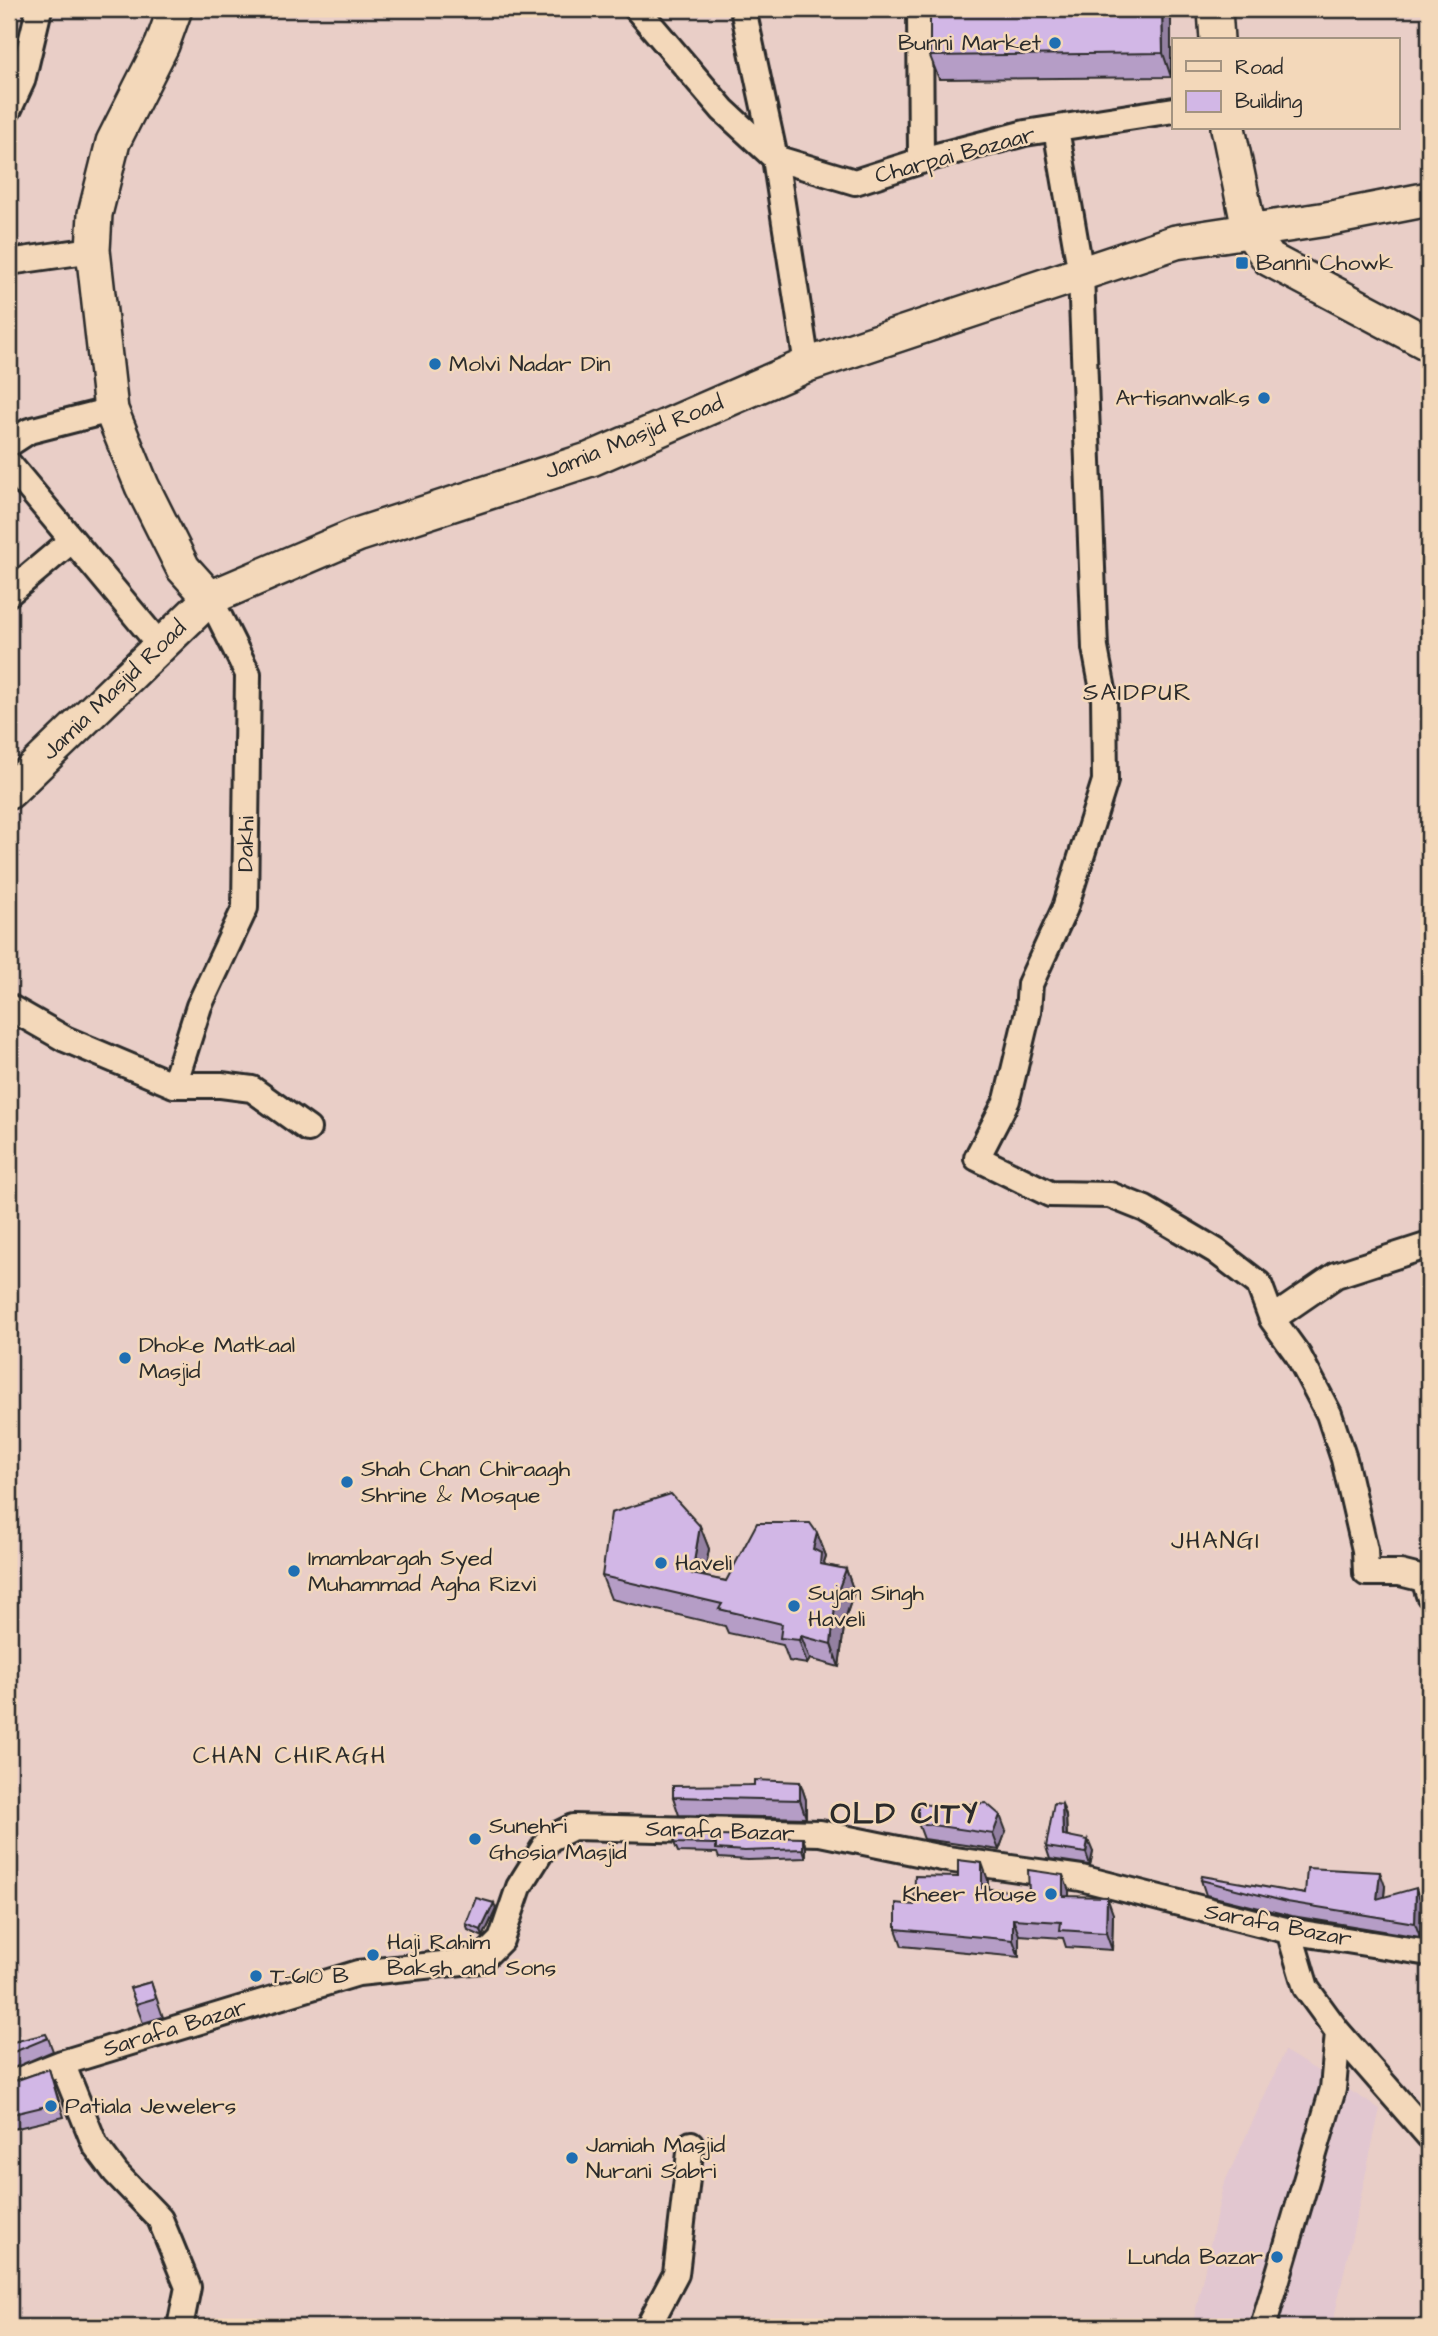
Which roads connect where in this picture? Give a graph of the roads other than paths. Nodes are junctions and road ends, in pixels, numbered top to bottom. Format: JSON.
{"nodes":[{"id":1,"x":39,"y":9,"type":"edge"},
{"id":2,"x":175,"y":9,"type":"edge"},
{"id":3,"x":637,"y":9,"type":"edge"},
{"id":4,"x":743,"y":9,"type":"edge"},
{"id":5,"x":920,"y":9,"type":"edge"},
{"id":6,"x":931,"y":9,"type":"edge"},
{"id":7,"x":1214,"y":9,"type":"edge"},
{"id":8,"x":1217,"y":38,"type":"edge"},
{"id":9,"x":9,"y":109,"type":"edge"},
{"id":10,"x":1172,"y":110,"type":"edge"},
{"id":11,"x":1056,"y":129,"type":"junction"},
{"id":12,"x":1228,"y":130,"type":"edge"},
{"id":13,"x":775,"y":158,"type":"junction"},
{"id":14,"x":927,"y":159,"type":"junction"},
{"id":15,"x":1429,"y":200,"type":"edge"},
{"id":16,"x":1249,"y":229,"type":"junction"},
{"id":17,"x":93,"y":250,"type":"junction"},
{"id":18,"x":9,"y":262,"type":"edge"},
{"id":19,"x":1081,"y":274,"type":"junction"},
{"id":20,"x":1429,"y":344,"type":"edge"},
{"id":21,"x":807,"y":365,"type":"junction"},
{"id":22,"x":111,"y":410,"type":"junction"},
{"id":23,"x":9,"y":444,"type":"edge"},
{"id":24,"x":9,"y":464,"type":"edge"},
{"id":25,"x":72,"y":540,"type":"junction"},
{"id":26,"x":9,"y":593,"type":"edge"},
{"id":27,"x":210,"y":598,"type":"junction"},
{"id":28,"x":159,"y":644,"type":"junction"},
{"id":29,"x":9,"y":792,"type":"edge"},
{"id":30,"x":9,"y":1007,"type":"edge"},
{"id":31,"x":174,"y":1085,"type":"junction"},
{"id":32,"x":309,"y":1129,"type":"dead end"},
{"id":33,"x":1429,"y":1245,"type":"edge"},
{"id":34,"x":1272,"y":1319,"type":"junction"},
{"id":35,"x":1429,"y":1595,"type":"edge"},
{"id":36,"x":1289,"y":1931,"type":"junction"},
{"id":37,"x":1429,"y":1953,"type":"edge"},
{"id":38,"x":1338,"y":2032,"type":"junction"},
{"id":39,"x":62,"y":2063,"type":"junction"},
{"id":40,"x":9,"y":2084,"type":"edge"},
{"id":41,"x":1429,"y":2136,"type":"edge"},
{"id":42,"x":691,"y":2144,"type":"dead end"},
{"id":43,"x":180,"y":2327,"type":"edge"},
{"id":44,"x":648,"y":2327,"type":"edge"},
{"id":45,"x":1263,"y":2327,"type":"edge"}],
"edges":[{"from":1,"to":9,"type":"street"},
{"from":2,"to":17,"type":"street"},
{"from":3,"to":13,"type":"street","name":"Charpai Bazaar"},
{"from":4,"to":13,"type":"street"},
{"from":5,"to":14,"type":"street"},
{"from":6,"to":14,"type":"street"},
{"from":7,"to":8,"type":"street"},
{"from":10,"to":11,"type":"street","name":"Charpai Bazaar"},
{"from":11,"to":14,"type":"street","name":"Charpai Bazaar"},
{"from":11,"to":19,"type":"street"},
{"from":12,"to":16,"type":"street"},
{"from":13,"to":14,"type":"street","name":"Charpai Bazaar"},
{"from":13,"to":21,"type":"street"},
{"from":15,"to":16,"type":"street","name":"Jamia Masjid Road"},
{"from":16,"to":19,"type":"street","name":"Jamia Masjid Road"},
{"from":16,"to":20,"type":"street"},
{"from":17,"to":18,"type":"street"},
{"from":17,"to":22,"type":"street"},
{"from":19,"to":21,"type":"street","name":"Jamia Masjid Road"},
{"from":19,"to":34,"type":"street"},
{"from":21,"to":27,"type":"street","name":"Jamia Masjid Road"},
{"from":22,"to":23,"type":"street"},
{"from":22,"to":27,"type":"street"},
{"from":24,"to":25,"type":"street"},
{"from":25,"to":26,"type":"street"},
{"from":25,"to":28,"type":"street"},
{"from":27,"to":28,"type":"street","name":"Jamia Masjid Road"},
{"from":27,"to":31,"type":"street","name":"Dakhi"},
{"from":28,"to":29,"type":"street","name":"Jamia Masjid Road"},
{"from":30,"to":31,"type":"street"},
{"from":31,"to":32,"type":"street"},
{"from":33,"to":34,"type":"street"},
{"from":34,"to":35,"type":"street"},
{"from":36,"to":37,"type":"street","name":"Sarafa Bazar"},
{"from":36,"to":38,"type":"street"},
{"from":36,"to":39,"type":"street","name":"Sarafa Bazar"},
{"from":38,"to":41,"type":"street"},
{"from":38,"to":45,"type":"street"},
{"from":39,"to":40,"type":"street","name":"Sarafa Bazar"},
{"from":39,"to":43,"type":"street"},
{"from":42,"to":44,"type":"street"}]}
